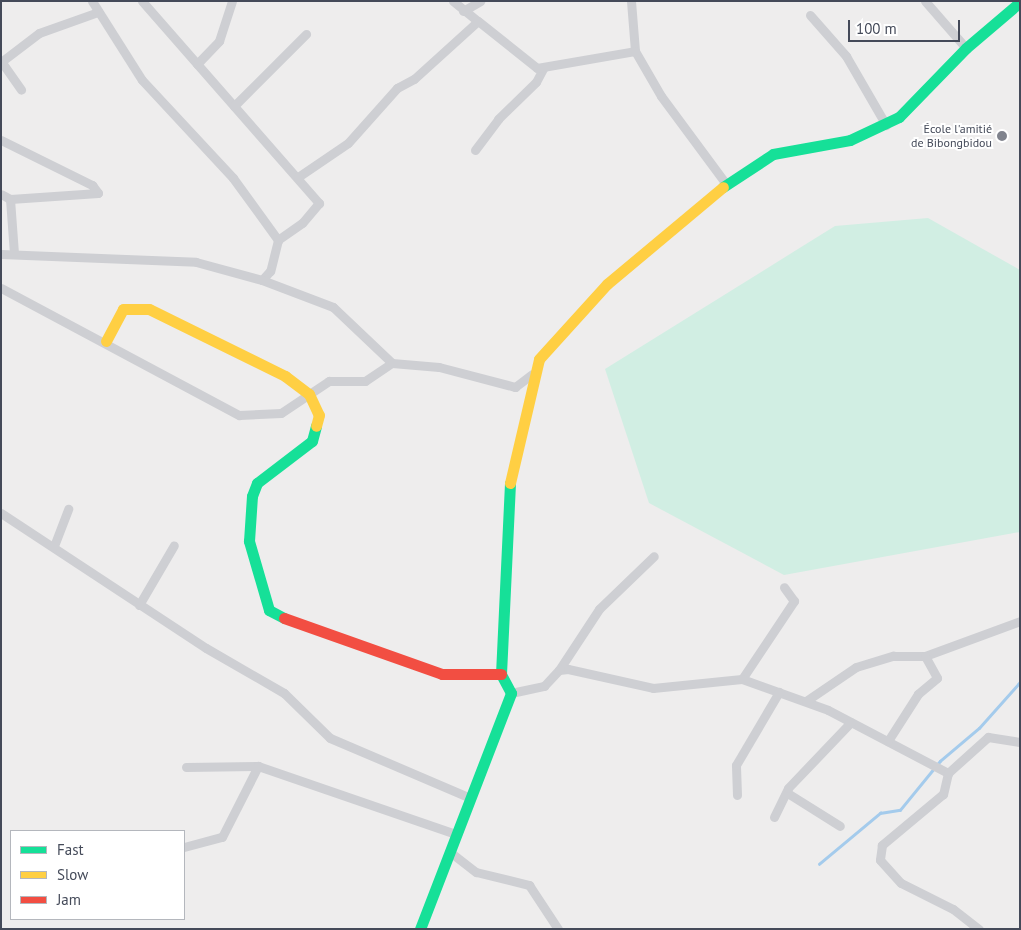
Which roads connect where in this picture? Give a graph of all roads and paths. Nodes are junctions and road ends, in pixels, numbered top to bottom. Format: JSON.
{"nodes":[{"id":1,"x":92,"y":1,"type":"edge"},
{"id":2,"x":142,"y":1,"type":"edge"},
{"id":3,"x":232,"y":1,"type":"edge"},
{"id":4,"x":453,"y":1,"type":"edge"},
{"id":5,"x":480,"y":1,"type":"edge"},
{"id":6,"x":631,"y":1,"type":"edge"},
{"id":7,"x":925,"y":1,"type":"edge"},
{"id":8,"x":1020,"y":2,"type":"edge"},
{"id":9,"x":463,"y":11,"type":"junction"},
{"id":10,"x":98,"y":12,"type":"junction"},
{"id":11,"x":810,"y":15,"type":"dead end"},
{"id":12,"x":478,"y":20,"type":"junction"},
{"id":13,"x":306,"y":34,"type":"dead end"},
{"id":14,"x":966,"y":48,"type":"junction"},
{"id":15,"x":635,"y":51,"type":"junction"},
{"id":16,"x":1,"y":62,"type":"edge"},
{"id":17,"x":197,"y":64,"type":"junction"},
{"id":18,"x":544,"y":67,"type":"junction"},
{"id":19,"x":21,"y":90,"type":"dead end"},
{"id":20,"x":234,"y":106,"type":"junction"},
{"id":21,"x":886,"y":125,"type":"junction"},
{"id":22,"x":1,"y":140,"type":"edge"},
{"id":23,"x":475,"y":150,"type":"dead end"},
{"id":24,"x":298,"y":177,"type":"junction"},
{"id":25,"x":726,"y":184,"type":"junction"},
{"id":26,"x":1,"y":194,"type":"edge"},
{"id":27,"x":10,"y":198,"type":"junction"},
{"id":28,"x":278,"y":240,"type":"junction"},
{"id":29,"x":1,"y":254,"type":"edge"},
{"id":30,"x":14,"y":254,"type":"junction"},
{"id":31,"x":262,"y":280,"type":"junction"},
{"id":32,"x":1,"y":288,"type":"edge"},
{"id":33,"x":106,"y":341,"type":"junction"},
{"id":34,"x":392,"y":363,"type":"junction"},
{"id":35,"x":532,"y":374,"type":"junction"},
{"id":36,"x":309,"y":394,"type":"junction"},
{"id":37,"x":68,"y":509,"type":"dead end"},
{"id":38,"x":1,"y":513,"type":"edge"},
{"id":39,"x":174,"y":544,"type":"dead end"},
{"id":40,"x":54,"y":546,"type":"junction"},
{"id":41,"x":654,"y":556,"type":"dead end"},
{"id":42,"x":784,"y":587,"type":"dead end"},
{"id":43,"x":139,"y":605,"type":"junction"},
{"id":44,"x":1020,"y":621,"type":"edge"},
{"id":45,"x":925,"y":656,"type":"junction"},
{"id":46,"x":558,"y":670,"type":"junction"},
{"id":47,"x":501,"y":674,"type":"junction"},
{"id":48,"x":742,"y":679,"type":"junction"},
{"id":49,"x":779,"y":692,"type":"junction"},
{"id":50,"x":511,"y":693,"type":"junction"},
{"id":51,"x":806,"y":701,"type":"junction"},
{"id":52,"x":852,"y":722,"type":"junction"},
{"id":53,"x":888,"y":741,"type":"junction"},
{"id":54,"x":1020,"y":742,"type":"edge"},
{"id":55,"x":258,"y":766,"type":"junction"},
{"id":56,"x":186,"y":767,"type":"dead end"},
{"id":57,"x":948,"y":773,"type":"junction"},
{"id":58,"x":789,"y":794,"type":"junction"},
{"id":59,"x":737,"y":795,"type":"dead end"},
{"id":60,"x":471,"y":798,"type":"junction"},
{"id":61,"x":774,"y":817,"type":"dead end"},
{"id":62,"x":840,"y":826,"type":"dead end"},
{"id":63,"x":456,"y":834,"type":"junction"},
{"id":64,"x":185,"y":847,"type":"edge"},
{"id":65,"x":450,"y":852,"type":"junction"},
{"id":66,"x":420,"y":929,"type":"edge"},
{"id":67,"x":558,"y":929,"type":"edge"},
{"id":68,"x":979,"y":929,"type":"edge"}],
"edges":[{"from":1,"to":10,"type":"street"},
{"from":2,"to":17,"type":"street"},
{"from":3,"to":17,"type":"street"},
{"from":4,"to":9,"type":"street"},
{"from":5,"to":9,"type":"street"},
{"from":6,"to":15,"type":"street"},
{"from":7,"to":14,"type":"street"},
{"from":8,"to":14,"type":"street"},
{"from":9,"to":12,"type":"street"},
{"from":10,"to":16,"type":"street"},
{"from":10,"to":28,"type":"street"},
{"from":11,"to":21,"type":"street"},
{"from":12,"to":18,"type":"street"},
{"from":12,"to":24,"type":"street"},
{"from":13,"to":20,"type":"street"},
{"from":14,"to":21,"type":"street"},
{"from":15,"to":18,"type":"street"},
{"from":15,"to":25,"type":"street"},
{"from":16,"to":19,"type":"street"},
{"from":17,"to":20,"type":"street"},
{"from":18,"to":23,"type":"street"},
{"from":20,"to":24,"type":"street"},
{"from":21,"to":25,"type":"street"},
{"from":22,"to":27,"type":"street"},
{"from":24,"to":28,"type":"street"},
{"from":25,"to":35,"type":"street"},
{"from":26,"to":27,"type":"street"},
{"from":27,"to":30,"type":"street"},
{"from":28,"to":31,"type":"street"},
{"from":29,"to":30,"type":"street"},
{"from":30,"to":31,"type":"street"},
{"from":31,"to":34,"type":"street"},
{"from":32,"to":33,"type":"street"},
{"from":33,"to":36,"type":"street"},
{"from":33,"to":36,"type":"street"},
{"from":34,"to":35,"type":"street"},
{"from":34,"to":36,"type":"street"},
{"from":35,"to":47,"type":"street"},
{"from":36,"to":47,"type":"street"},
{"from":37,"to":40,"type":"street"},
{"from":38,"to":40,"type":"street"},
{"from":39,"to":43,"type":"street"},
{"from":40,"to":43,"type":"street"},
{"from":41,"to":46,"type":"street"},
{"from":42,"to":48,"type":"street"},
{"from":43,"to":60,"type":"street"},
{"from":44,"to":45,"type":"street"},
{"from":45,"to":51,"type":"street"},
{"from":45,"to":53,"type":"street"},
{"from":46,"to":48,"type":"street"},
{"from":46,"to":50,"type":"street"},
{"from":47,"to":50,"type":"street"},
{"from":48,"to":49,"type":"street"},
{"from":49,"to":51,"type":"street"},
{"from":49,"to":59,"type":"street"},
{"from":50,"to":60,"type":"street"},
{"from":51,"to":52,"type":"street"},
{"from":52,"to":53,"type":"street"},
{"from":52,"to":58,"type":"street"},
{"from":53,"to":57,"type":"street"},
{"from":54,"to":57,"type":"street"},
{"from":55,"to":56,"type":"street"},
{"from":55,"to":63,"type":"street"},
{"from":55,"to":64,"type":"street"},
{"from":57,"to":68,"type":"street"},
{"from":58,"to":61,"type":"street"},
{"from":58,"to":62,"type":"street"},
{"from":60,"to":63,"type":"street"},
{"from":63,"to":65,"type":"street"},
{"from":65,"to":66,"type":"street"},
{"from":65,"to":67,"type":"street"}]}
